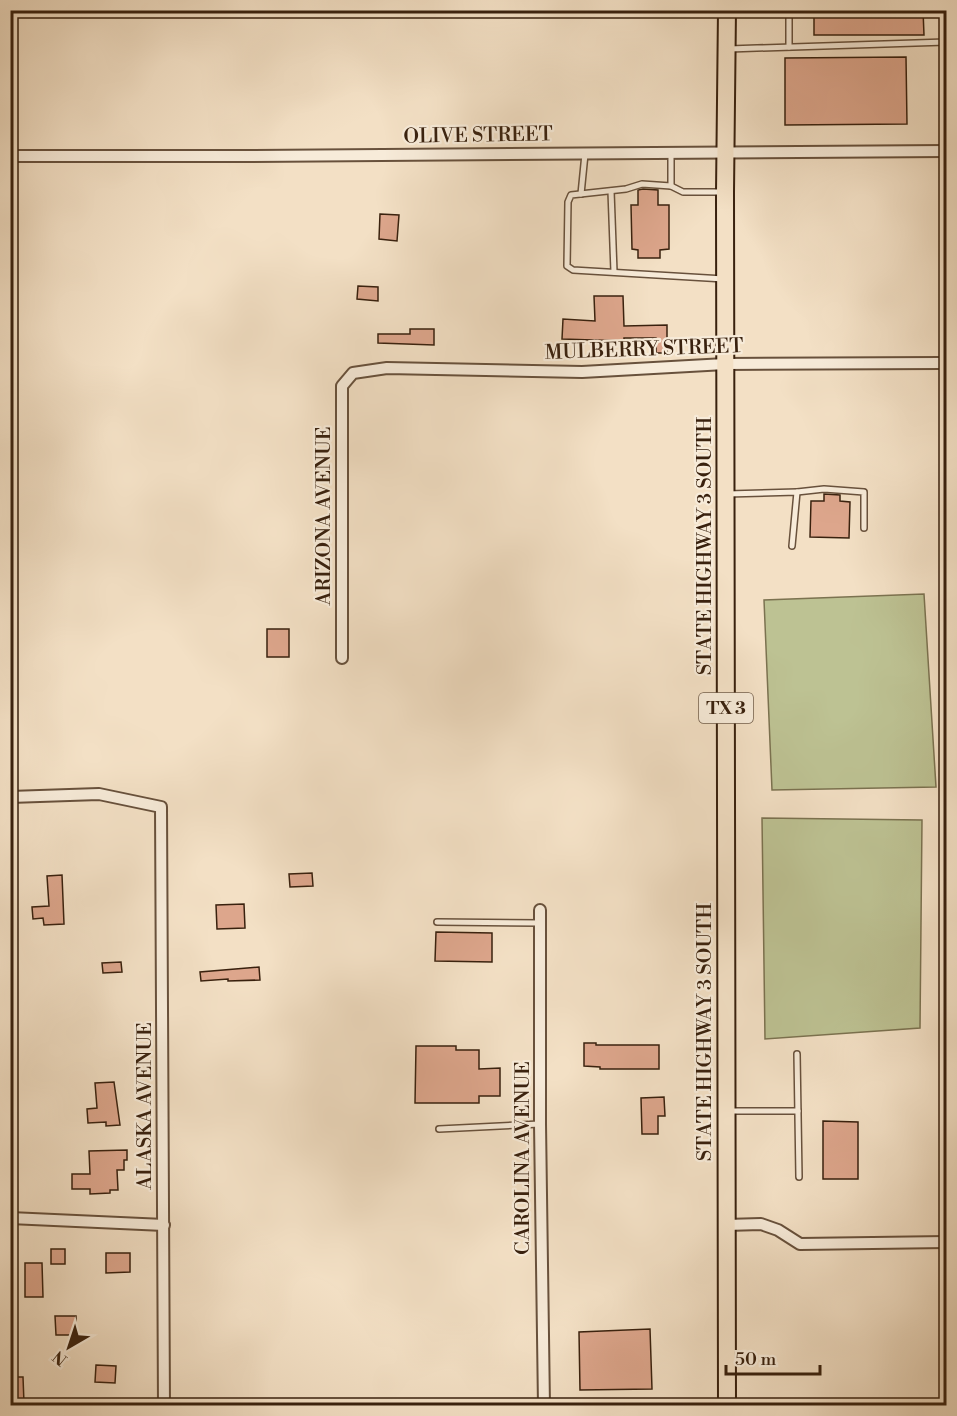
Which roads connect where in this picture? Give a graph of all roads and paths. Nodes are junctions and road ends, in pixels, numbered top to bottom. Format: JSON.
{"nodes":[{"id":1,"x":727,"y":10,"type":"edge"},
{"id":2,"x":789,"y":10,"type":"edge"},
{"id":3,"x":946,"y":42,"type":"edge"},
{"id":4,"x":789,"y":47,"type":"junction"},
{"id":5,"x":727,"y":49,"type":"junction"},
{"id":6,"x":726,"y":151,"type":"junction"},
{"id":7,"x":946,"y":151,"type":"edge"},
{"id":8,"x":671,"y":152,"type":"junction"},
{"id":9,"x":585,"y":153,"type":"junction"},
{"id":10,"x":10,"y":156,"type":"edge"},
{"id":11,"x":671,"y":186,"type":"junction"},
{"id":12,"x":611,"y":191,"type":"junction"},
{"id":13,"x":725,"y":192,"type":"junction"},
{"id":14,"x":581,"y":194,"type":"junction"},
{"id":15,"x":614,"y":272,"type":"junction"},
{"id":16,"x":725,"y":279,"type":"junction"},
{"id":17,"x":941,"y":363,"type":"dead end"},
{"id":18,"x":725,"y":364,"type":"junction"},
{"id":19,"x":350,"y":376,"type":"joint"},
{"id":20,"x":797,"y":492,"type":"junction"},
{"id":21,"x":726,"y":494,"type":"junction"},
{"id":22,"x":864,"y":528,"type":"dead end"},
{"id":23,"x":792,"y":546,"type":"dead end"},
{"id":24,"x":342,"y":658,"type":"dead end"},
{"id":25,"x":10,"y":797,"type":"edge"},
{"id":26,"x":540,"y":910,"type":"dead end"},
{"id":27,"x":437,"y":922,"type":"dead end"},
{"id":28,"x":540,"y":923,"type":"junction"},
{"id":29,"x":797,"y":1054,"type":"dead end"},
{"id":30,"x":726,"y":1111,"type":"junction"},
{"id":31,"x":798,"y":1111,"type":"junction"},
{"id":32,"x":540,"y":1124,"type":"junction"},
{"id":33,"x":440,"y":1129,"type":"dead end"},
{"id":34,"x":799,"y":1177,"type":"dead end"},
{"id":35,"x":10,"y":1218,"type":"edge"},
{"id":36,"x":726,"y":1224,"type":"junction"},
{"id":37,"x":164,"y":1225,"type":"junction"},
{"id":38,"x":946,"y":1242,"type":"edge"},
{"id":39,"x":164,"y":1406,"type":"edge"},
{"id":40,"x":544,"y":1406,"type":"edge"},
{"id":41,"x":727,"y":1406,"type":"edge"}],
"edges":[{"from":1,"to":5,"type":"main road","name":"STATE HIGHWAY 3 SOUTH","number":"TX 3"},
{"from":2,"to":4,"type":"lane"},
{"from":3,"to":4,"type":"lane"},
{"from":4,"to":5,"type":"lane"},
{"from":5,"to":6,"type":"main road","name":"STATE HIGHWAY 3 SOUTH","number":"TX 3"},
{"from":6,"to":7,"type":"street","name":"OLIVE STREET"},
{"from":6,"to":8,"type":"street","name":"OLIVE STREET"},
{"from":6,"to":13,"type":"main road","name":"STATE HIGHWAY 3 SOUTH","number":"TX 3"},
{"from":8,"to":9,"type":"street","name":"OLIVE STREET"},
{"from":8,"to":11,"type":"lane"},
{"from":9,"to":10,"type":"street","name":"OLIVE STREET"},
{"from":9,"to":14,"type":"lane"},
{"from":11,"to":12,"type":"lane"},
{"from":11,"to":13,"type":"lane"},
{"from":12,"to":14,"type":"lane"},
{"from":12,"to":15,"type":"lane"},
{"from":13,"to":16,"type":"main road","name":"STATE HIGHWAY 3 SOUTH","number":"TX 3"},
{"from":14,"to":15,"type":"lane"},
{"from":15,"to":16,"type":"lane"},
{"from":16,"to":18,"type":"main road","name":"STATE HIGHWAY 3 SOUTH","number":"TX 3"},
{"from":17,"to":18,"type":"street","name":"MULBERRY STREET"},
{"from":18,"to":19,"type":"street","name":"MULBERRY STREET"},
{"from":18,"to":21,"type":"main road","name":"STATE HIGHWAY 3 SOUTH","number":"TX 3"},
{"from":19,"to":24,"type":"street","name":"ARIZONA AVENUE"},
{"from":20,"to":21,"type":"lane"},
{"from":20,"to":22,"type":"lane"},
{"from":20,"to":23,"type":"lane"},
{"from":21,"to":30,"type":"main road","name":"STATE HIGHWAY 3 SOUTH","number":"TX 3"},
{"from":25,"to":37,"type":"street","name":"ALASKA AVENUE"},
{"from":26,"to":28,"type":"street","name":"CAROLINA AVENUE"},
{"from":27,"to":28,"type":"lane"},
{"from":28,"to":32,"type":"street","name":"CAROLINA AVENUE"},
{"from":29,"to":31,"type":"lane"},
{"from":30,"to":31,"type":"lane"},
{"from":30,"to":36,"type":"main road","name":"STATE HIGHWAY 3 SOUTH","number":"TX 3"},
{"from":31,"to":34,"type":"lane"},
{"from":32,"to":33,"type":"lane"},
{"from":32,"to":40,"type":"street","name":"CAROLINA AVENUE"},
{"from":35,"to":37,"type":"street"},
{"from":36,"to":38,"type":"street"},
{"from":36,"to":41,"type":"main road","name":"STATE HIGHWAY 3 SOUTH","number":"TX 3"},
{"from":37,"to":39,"type":"street","name":"ALASKA AVENUE"}]}
